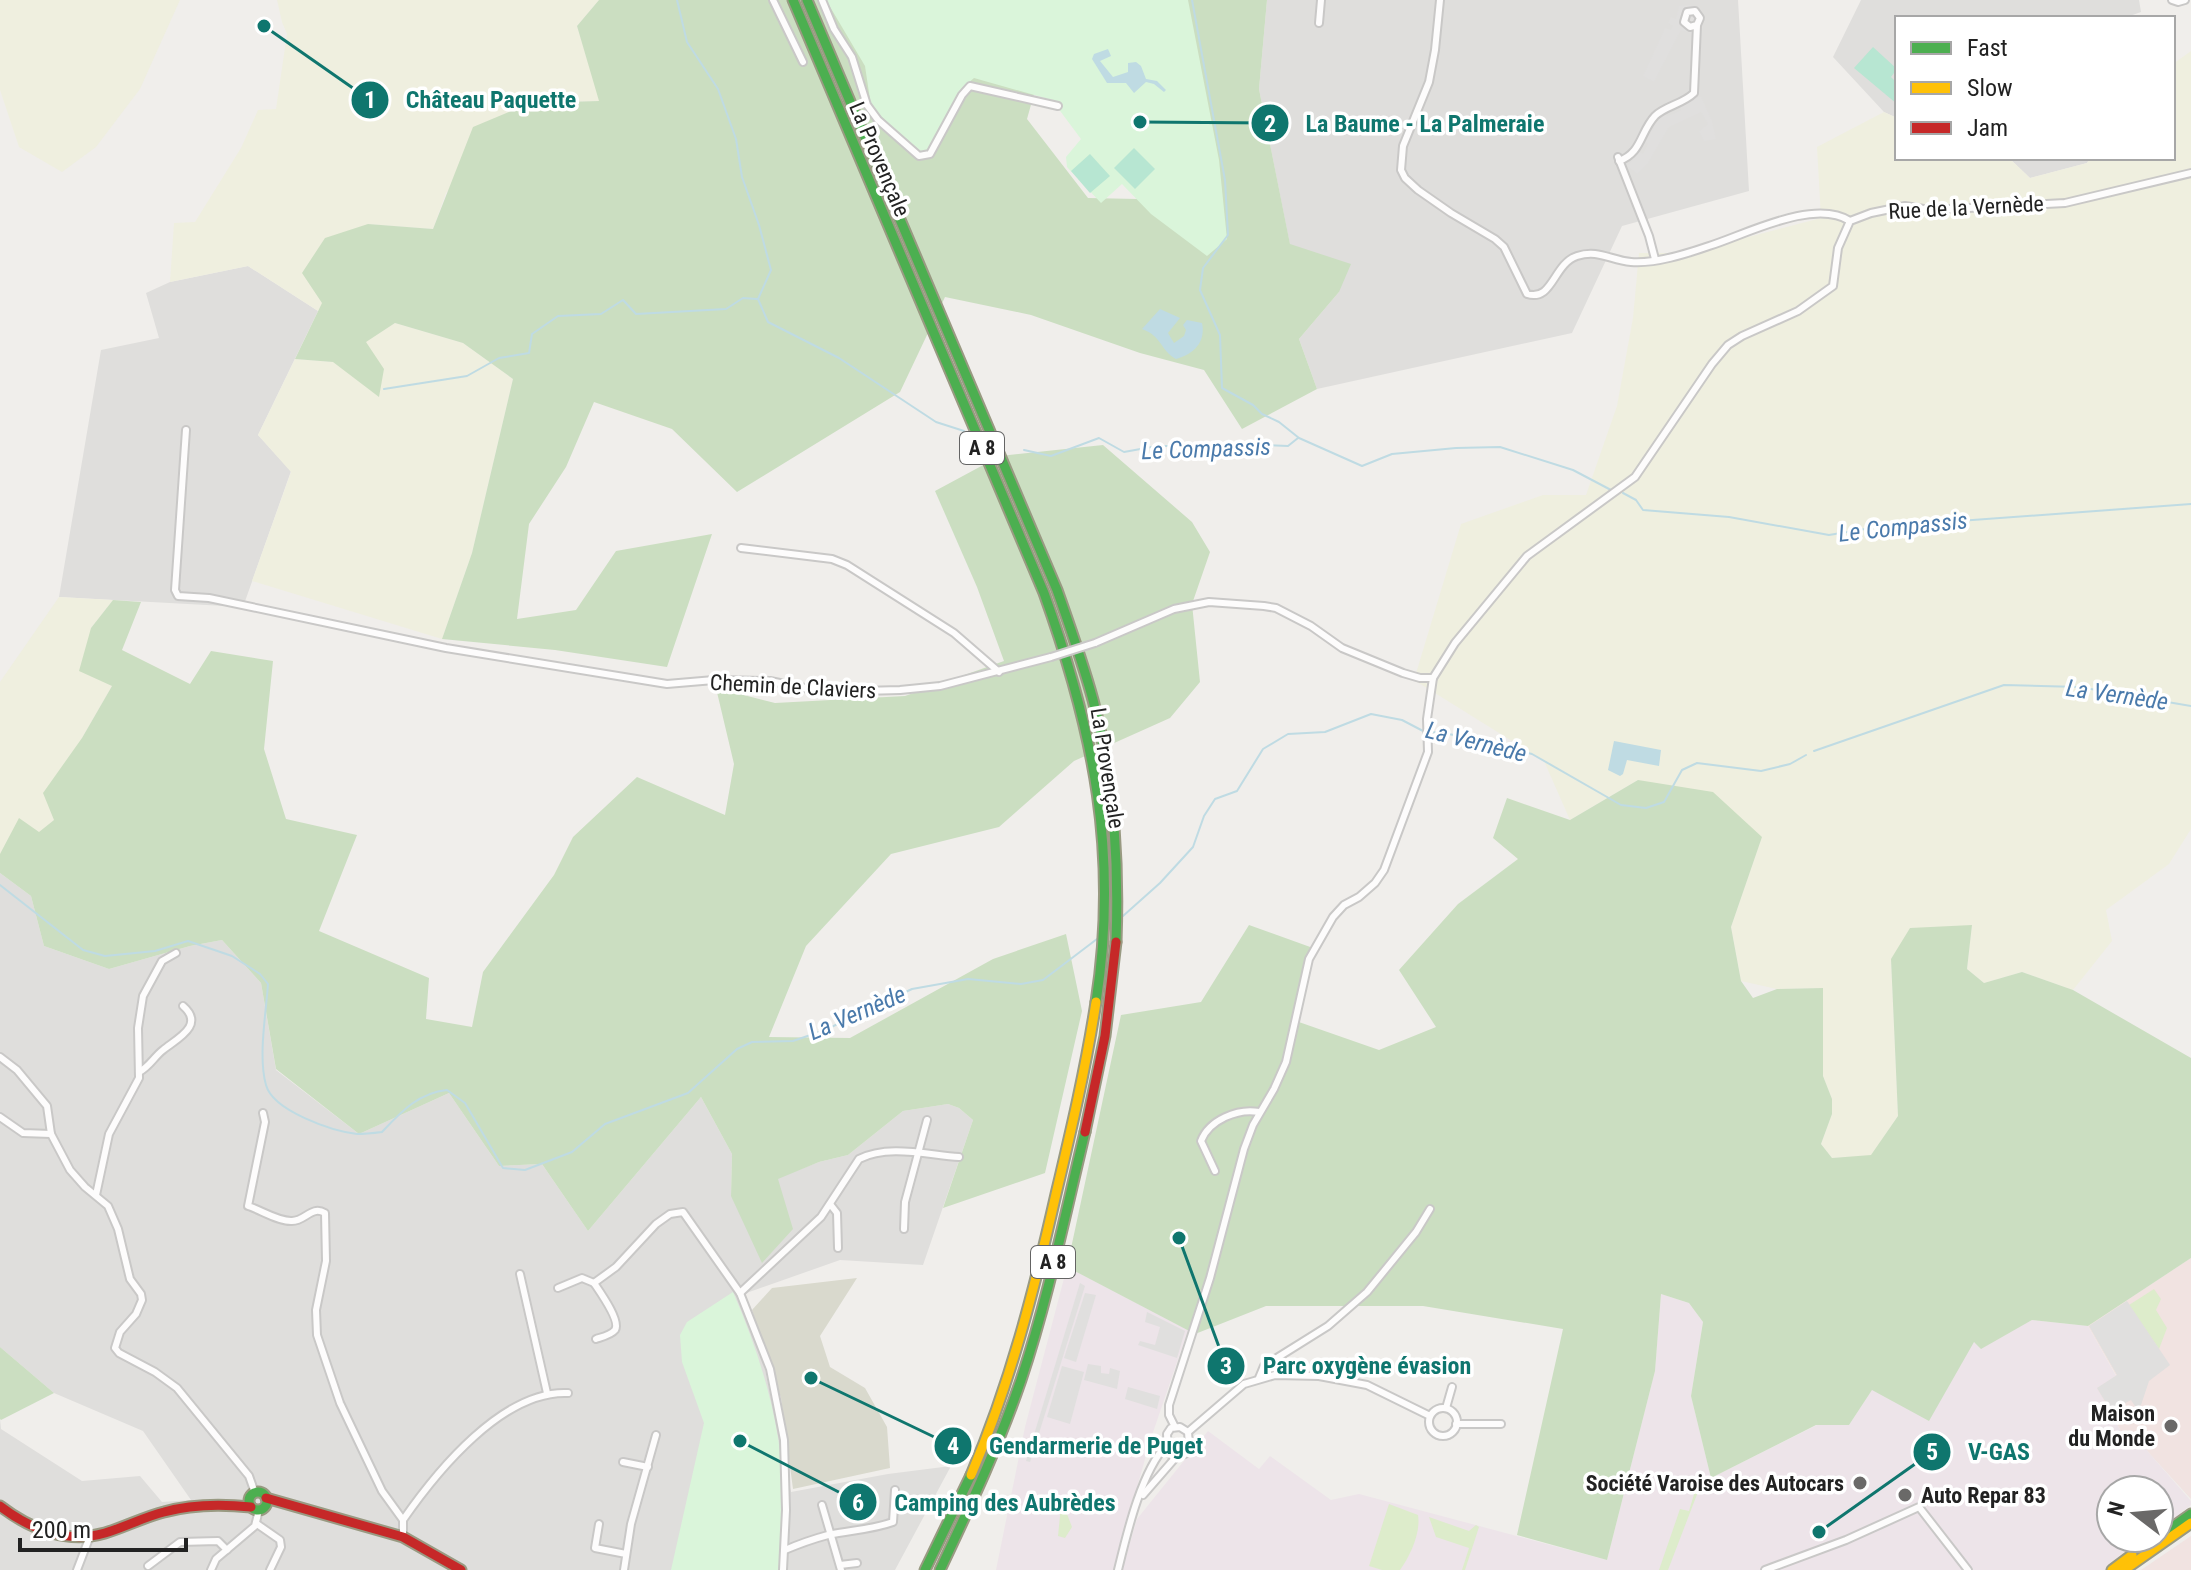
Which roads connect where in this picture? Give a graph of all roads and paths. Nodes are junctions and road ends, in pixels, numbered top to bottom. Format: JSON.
{"nodes":[{"id":1,"x":773,"y":0,"type":"edge"},
{"id":2,"x":793,"y":0,"type":"edge"},
{"id":3,"x":807,"y":0,"type":"edge"},
{"id":4,"x":822,"y":0,"type":"edge"},
{"id":5,"x":1321,"y":0,"type":"edge"},
{"id":6,"x":1440,"y":0,"type":"edge"},
{"id":7,"x":2172,"y":0,"type":"edge"},
{"id":8,"x":2185,"y":0,"type":"edge"},
{"id":9,"x":1319,"y":23,"type":"dead end"},
{"id":10,"x":1697,"y":25,"type":"dead end"},
{"id":11,"x":803,"y":62,"type":"dead end"},
{"id":12,"x":1058,"y":106,"type":"dead end"},
{"id":13,"x":2191,"y":173,"type":"edge"},
{"id":14,"x":1850,"y":221,"type":"junction"},
{"id":15,"x":1655,"y":259,"type":"junction"},
{"id":16,"x":186,"y":430,"type":"dead end"},
{"id":17,"x":741,"y":548,"type":"dead end"},
{"id":18,"x":999,"y":672,"type":"junction"},
{"id":19,"x":1433,"y":678,"type":"junction"},
{"id":20,"x":176,"y":953,"type":"dead end"},
{"id":21,"x":183,"y":1006,"type":"dead end"},
{"id":22,"x":0,"y":1057,"type":"edge"},
{"id":23,"x":139,"y":1072,"type":"junction"},
{"id":24,"x":1259,"y":1112,"type":"junction"},
{"id":25,"x":263,"y":1113,"type":"dead end"},
{"id":26,"x":0,"y":1117,"type":"edge"},
{"id":27,"x":927,"y":1120,"type":"dead end"},
{"id":28,"x":51,"y":1134,"type":"junction"},
{"id":29,"x":919,"y":1154,"type":"junction"},
{"id":30,"x":959,"y":1157,"type":"dead end"},
{"id":31,"x":1215,"y":1171,"type":"dead end"},
{"id":32,"x":96,"y":1195,"type":"junction"},
{"id":33,"x":830,"y":1204,"type":"junction"},
{"id":34,"x":1430,"y":1209,"type":"dead end"},
{"id":35,"x":904,"y":1229,"type":"dead end"},
{"id":36,"x":838,"y":1248,"type":"dead end"},
{"id":37,"x":520,"y":1274,"type":"dead end"},
{"id":38,"x":594,"y":1283,"type":"junction"},
{"id":39,"x":558,"y":1288,"type":"dead end"},
{"id":40,"x":740,"y":1293,"type":"junction"},
{"id":41,"x":596,"y":1339,"type":"dead end"},
{"id":42,"x":1259,"y":1378,"type":"junction"},
{"id":43,"x":1452,"y":1387,"type":"dead end"},
{"id":44,"x":547,"y":1393,"type":"junction"},
{"id":45,"x":568,"y":1393,"type":"dead end"},
{"id":46,"x":1446,"y":1408,"type":"junction"},
{"id":47,"x":1430,"y":1416,"type":"junction"},
{"id":48,"x":1456,"y":1424,"type":"junction"},
{"id":49,"x":1501,"y":1424,"type":"dead end"},
{"id":50,"x":1175,"y":1427,"type":"junction"},
{"id":51,"x":1188,"y":1432,"type":"junction"},
{"id":52,"x":656,"y":1435,"type":"dead end"},
{"id":53,"x":1167,"y":1444,"type":"junction"},
{"id":54,"x":1176,"y":1457,"type":"junction"},
{"id":55,"x":623,"y":1462,"type":"dead end"},
{"id":56,"x":648,"y":1467,"type":"junction"},
{"id":57,"x":895,"y":1490,"type":"dead end"},
{"id":58,"x":1140,"y":1497,"type":"junction"},
{"id":59,"x":258,"y":1502,"type":"junction"},
{"id":60,"x":822,"y":1505,"type":"dead end"},
{"id":61,"x":0,"y":1506,"type":"edge"},
{"id":62,"x":403,"y":1520,"type":"junction"},
{"id":63,"x":2191,"y":1523,"type":"edge"},
{"id":64,"x":257,"y":1524,"type":"junction"},
{"id":65,"x":599,"y":1524,"type":"dead end"},
{"id":66,"x":831,"y":1535,"type":"junction"},
{"id":67,"x":90,"y":1536,"type":"junction"},
{"id":68,"x":403,"y":1537,"type":"junction"},
{"id":69,"x":227,"y":1550,"type":"junction"},
{"id":70,"x":785,"y":1550,"type":"junction"},
{"id":71,"x":626,"y":1554,"type":"junction"},
{"id":72,"x":2134,"y":1554,"type":"edge"},
{"id":73,"x":857,"y":1563,"type":"dead end"},
{"id":74,"x":148,"y":1566,"type":"edge"},
{"id":75,"x":841,"y":1568,"type":"edge"},
{"id":76,"x":77,"y":1570,"type":"edge"},
{"id":77,"x":211,"y":1570,"type":"edge"},
{"id":78,"x":270,"y":1570,"type":"edge"},
{"id":79,"x":461,"y":1570,"type":"edge"},
{"id":80,"x":624,"y":1570,"type":"edge"},
{"id":81,"x":783,"y":1570,"type":"edge"},
{"id":82,"x":925,"y":1570,"type":"edge"},
{"id":83,"x":940,"y":1570,"type":"edge"},
{"id":84,"x":1118,"y":1570,"type":"edge"},
{"id":85,"x":1765,"y":1570,"type":"edge"},
{"id":86,"x":1968,"y":1570,"type":"edge"},
{"id":87,"x":2112,"y":1570,"type":"edge"},
{"id":88,"x":2124,"y":1570,"type":"edge"}],
"edges":[{"from":1,"to":11,"type":"street"},
{"from":2,"to":82,"type":"main road","name":"La Provençale","number":"A 8"},
{"from":3,"to":83,"type":"main road","name":"La Provençale","number":"A 8"},
{"from":4,"to":12,"type":"street"},
{"from":5,"to":9,"type":"street"},
{"from":6,"to":15,"type":"street"},
{"from":7,"to":8,"type":"street"},
{"from":10,"to":15,"type":"street"},
{"from":13,"to":14,"type":"street","name":"Rue de la Vernède"},
{"from":14,"to":15,"type":"street"},
{"from":14,"to":19,"type":"street"},
{"from":16,"to":18,"type":"street","name":"Chemin de Claviers"},
{"from":17,"to":18,"type":"street"},
{"from":18,"to":19,"type":"street","name":"Chemin de Claviers","bridge":true},
{"from":19,"to":24,"type":"street"},
{"from":20,"to":23,"type":"street"},
{"from":21,"to":23,"type":"street"},
{"from":22,"to":28,"type":"street"},
{"from":23,"to":32,"type":"street"},
{"from":24,"to":31,"type":"street"},
{"from":24,"to":50,"type":"street"},
{"from":25,"to":62,"type":"street"},
{"from":26,"to":28,"type":"street"},
{"from":27,"to":29,"type":"street"},
{"from":28,"to":32,"type":"street"},
{"from":29,"to":30,"type":"street"},
{"from":29,"to":33,"type":"street"},
{"from":29,"to":35,"type":"street"},
{"from":32,"to":59,"type":"street"},
{"from":33,"to":36,"type":"street"},
{"from":33,"to":40,"type":"street"},
{"from":34,"to":42,"type":"street"},
{"from":37,"to":44,"type":"street"},
{"from":38,"to":39,"type":"street"},
{"from":38,"to":40,"type":"street"},
{"from":38,"to":41,"type":"street"},
{"from":40,"to":70,"type":"street"},
{"from":42,"to":47,"type":"street"},
{"from":42,"to":51,"type":"street"},
{"from":43,"to":46,"type":"street"},
{"from":44,"to":45,"type":"street"},
{"from":44,"to":62,"type":"street"},
{"from":46,"to":47,"type":"street"},
{"from":46,"to":48,"type":"street"},
{"from":47,"to":48,"type":"street"},
{"from":48,"to":49,"type":"street"},
{"from":50,"to":51,"type":"street"},
{"from":50,"to":53,"type":"street"},
{"from":51,"to":54,"type":"street"},
{"from":52,"to":56,"type":"street"},
{"from":53,"to":54,"type":"street"},
{"from":53,"to":58,"type":"street"},
{"from":54,"to":58,"type":"street"},
{"from":55,"to":56,"type":"street"},
{"from":56,"to":71,"type":"street"},
{"from":57,"to":66,"type":"street"},
{"from":58,"to":84,"type":"street"},
{"from":59,"to":64,"type":"street"},
{"from":59,"to":67,"type":"main road"},
{"from":59,"to":68,"type":"main road"},
{"from":60,"to":66,"type":"street"},
{"from":61,"to":67,"type":"main road"},
{"from":62,"to":68,"type":"street"},
{"from":63,"to":88,"type":"main road"},
{"from":64,"to":69,"type":"street"},
{"from":64,"to":78,"type":"street"},
{"from":65,"to":71,"type":"street"},
{"from":66,"to":70,"type":"street"},
{"from":66,"to":75,"type":"street"},
{"from":67,"to":76,"type":"street"},
{"from":68,"to":79,"type":"main road"},
{"from":69,"to":74,"type":"street"},
{"from":69,"to":77,"type":"street"},
{"from":70,"to":81,"type":"street"},
{"from":71,"to":80,"type":"street"},
{"from":72,"to":87,"type":"main road"},
{"from":73,"to":75,"type":"street"},
{"from":85,"to":86,"type":"street"}]}
